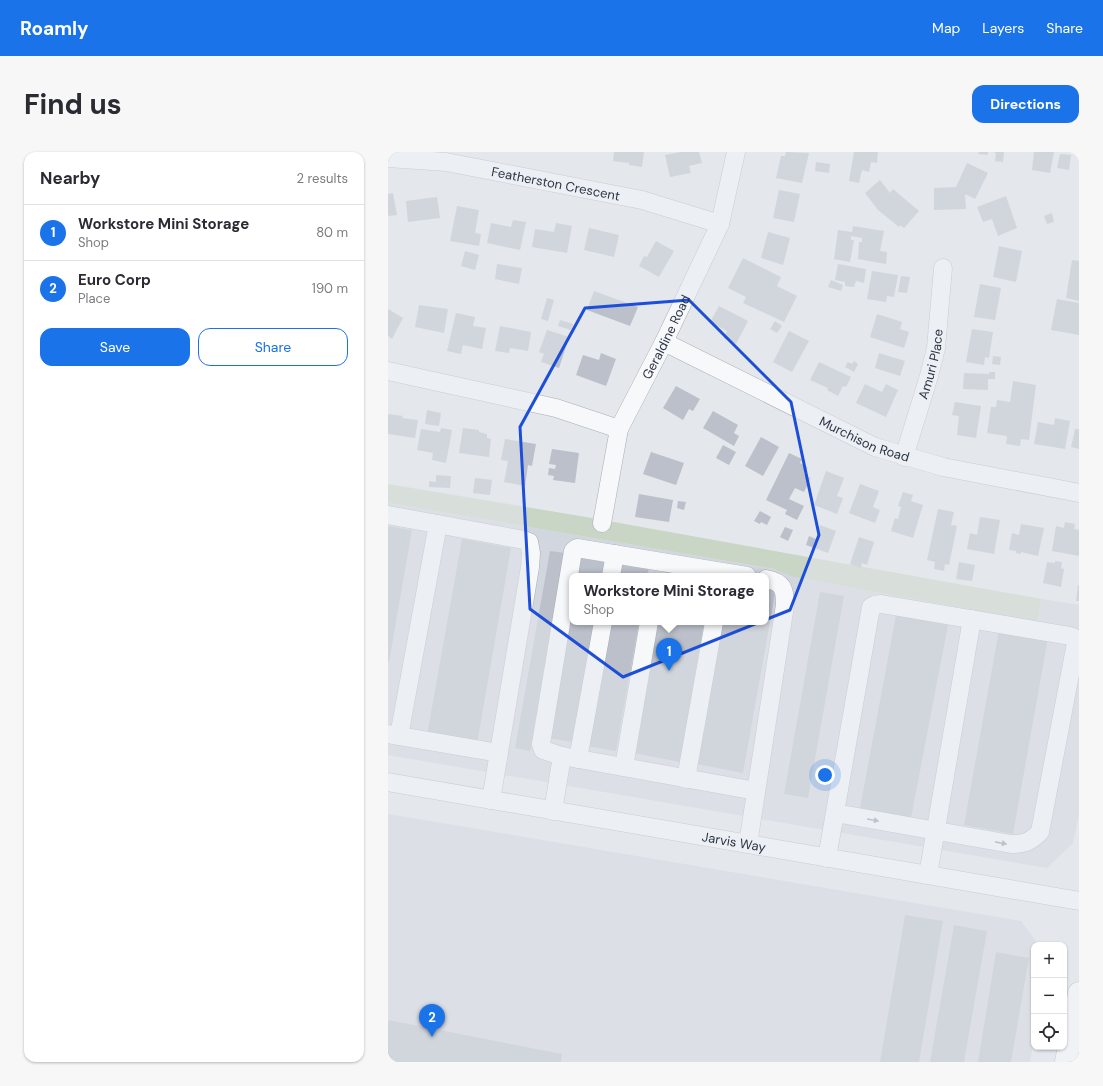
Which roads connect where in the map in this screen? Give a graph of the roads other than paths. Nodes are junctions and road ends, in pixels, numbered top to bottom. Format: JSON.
{"nodes":[{"id":1,"x":736,"y":152,"type":"edge"},
{"id":2,"x":388,"y":158,"type":"edge"},
{"id":3,"x":720,"y":224,"type":"junction"},
{"id":4,"x":943,"y":268,"type":"dead end"},
{"id":5,"x":664,"y":342,"type":"junction"},
{"id":6,"x":388,"y":371,"type":"edge"},
{"id":7,"x":619,"y":429,"type":"junction"},
{"id":8,"x":904,"y":457,"type":"junction"},
{"id":9,"x":1079,"y":493,"type":"edge"},
{"id":10,"x":388,"y":516,"type":"edge"},
{"id":11,"x":602,"y":523,"type":"dead end"},
{"id":12,"x":438,"y":524,"type":"junction"},
{"id":13,"x":615,"y":554,"type":"junction"},
{"id":14,"x":658,"y":569,"type":"edge"},
{"id":15,"x":569,"y":573,"type":"edge"},
{"id":16,"x":612,"y":573,"type":"edge"},
{"id":17,"x":709,"y":573,"type":"edge"},
{"id":18,"x":569,"y":575,"type":"edge"},
{"id":19,"x":769,"y":580,"type":"edge"},
{"id":20,"x":972,"y":619,"type":"junction"},
{"id":21,"x":601,"y":625,"type":"edge"},
{"id":22,"x":648,"y":625,"type":"edge"},
{"id":23,"x":713,"y":625,"type":"edge"},
{"id":24,"x":1074,"y":677,"type":"edge"},
{"id":25,"x":394,"y":735,"type":"edge"},
{"id":26,"x":499,"y":754,"type":"junction"},
{"id":27,"x":570,"y":758,"type":"junction"},
{"id":28,"x":624,"y":768,"type":"junction"},
{"id":29,"x":686,"y":779,"type":"junction"},
{"id":30,"x":388,"y":782,"type":"edge"},
{"id":31,"x":756,"y":791,"type":"junction"},
{"id":32,"x":491,"y":800,"type":"junction"},
{"id":33,"x":553,"y":811,"type":"junction"},
{"id":34,"x":835,"y":813,"type":"junction"},
{"id":35,"x":936,"y":830,"type":"junction"},
{"id":36,"x":748,"y":844,"type":"junction"},
{"id":37,"x":827,"y":858,"type":"junction"},
{"id":38,"x":928,"y":875,"type":"junction"},
{"id":39,"x":1079,"y":901,"type":"edge"},
{"id":40,"x":1079,"y":993,"type":"edge"},
{"id":41,"x":1066,"y":1062,"type":"edge"}],
"edges":[{"from":1,"to":3,"type":"street","name":"Geraldine Road"},
{"from":2,"to":3,"type":"street","name":"Featherston Crescent"},
{"from":3,"to":5,"type":"street","name":"Geraldine Road"},
{"from":4,"to":8,"type":"street","name":"Amuri Place"},
{"from":5,"to":7,"type":"street","name":"Geraldine Road"},
{"from":5,"to":8,"type":"street","name":"Murchison Road"},
{"from":6,"to":7,"type":"street"},
{"from":7,"to":11,"type":"street","name":"Geraldine Road"},
{"from":8,"to":9,"type":"street","name":"Murchison Road"},
{"from":10,"to":12,"type":"street"},
{"from":12,"to":25,"type":"street"},
{"from":12,"to":26,"type":"street"},
{"from":13,"to":14,"type":"street"},
{"from":13,"to":15,"type":"street"},
{"from":13,"to":16,"type":"street"},
{"from":14,"to":17,"type":"street"},
{"from":18,"to":27,"type":"street"},
{"from":19,"to":31,"type":"street"},
{"from":20,"to":24,"type":"street"},
{"from":20,"to":34,"type":"street"},
{"from":20,"to":35,"type":"street"},
{"from":21,"to":27,"type":"street"},
{"from":22,"to":28,"type":"street"},
{"from":23,"to":29,"type":"street"},
{"from":35,"to":24,"type":"street","one_way":true},
{"from":25,"to":26,"type":"street"},
{"from":26,"to":32,"type":"street"},
{"from":27,"to":28,"type":"street"},
{"from":27,"to":33,"type":"street"},
{"from":28,"to":29,"type":"street"},
{"from":29,"to":31,"type":"street"},
{"from":30,"to":32,"type":"street","name":"Jarvis Way"},
{"from":31,"to":36,"type":"street"},
{"from":32,"to":33,"type":"street","name":"Jarvis Way"},
{"from":33,"to":36,"type":"street","name":"Jarvis Way"},
{"from":34,"to":35,"type":"street","one_way":true},
{"from":34,"to":37,"type":"street"},
{"from":35,"to":38,"type":"street"},
{"from":36,"to":37,"type":"street","name":"Jarvis Way"},
{"from":37,"to":38,"type":"street","name":"Jarvis Way"},
{"from":38,"to":39,"type":"street","name":"Jarvis Way"},
{"from":40,"to":41,"type":"main road"}]}
